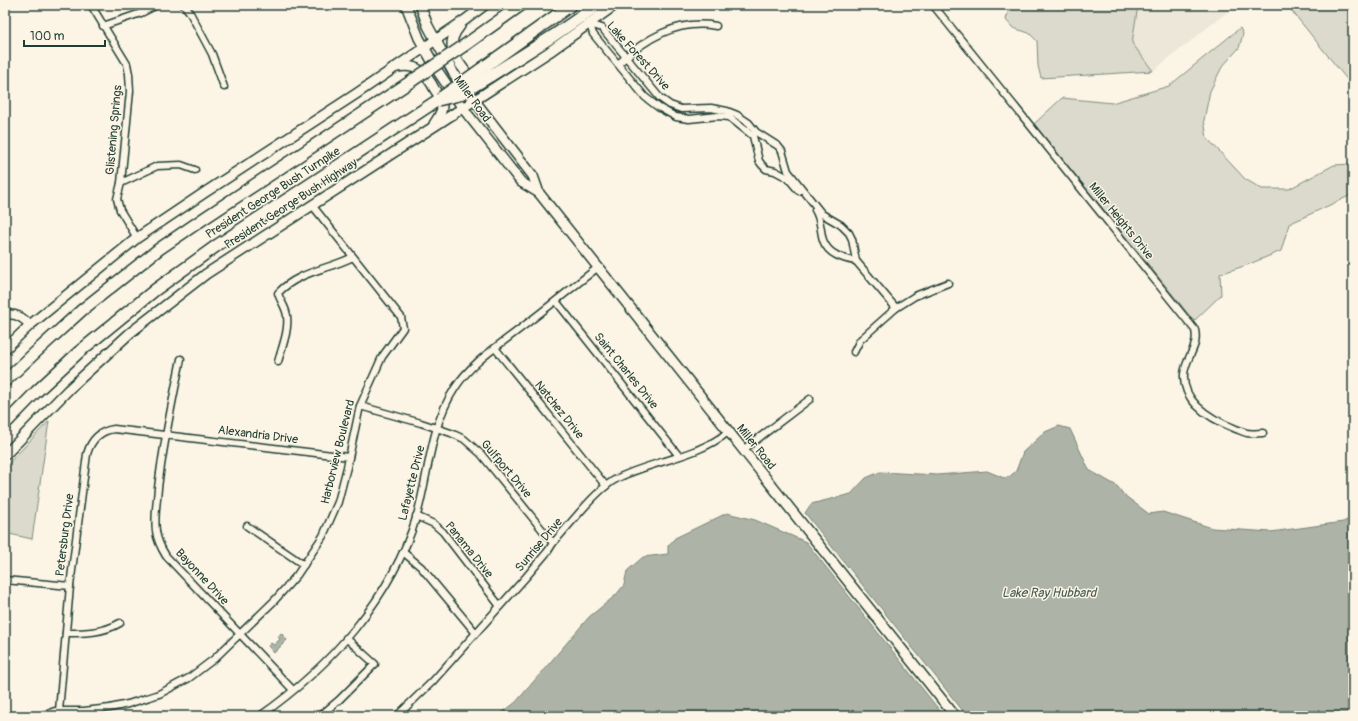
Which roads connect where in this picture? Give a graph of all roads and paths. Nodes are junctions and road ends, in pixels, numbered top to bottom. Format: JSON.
{"nodes":[{"id":1,"x":91,"y":5,"type":"edge"},
{"id":2,"x":157,"y":5,"type":"edge"},
{"id":3,"x":184,"y":5,"type":"edge"},
{"id":4,"x":406,"y":5,"type":"edge"},
{"id":5,"x":420,"y":5,"type":"edge"},
{"id":6,"x":485,"y":5,"type":"edge"},
{"id":7,"x":507,"y":5,"type":"edge"},
{"id":8,"x":521,"y":5,"type":"edge"},
{"id":9,"x":572,"y":5,"type":"edge"},
{"id":10,"x":598,"y":5,"type":"edge"},
{"id":11,"x":615,"y":5,"type":"edge"},
{"id":12,"x":933,"y":5,"type":"edge"},
{"id":13,"x":465,"y":20,"type":"junction"},
{"id":14,"x":590,"y":24,"type":"junction"},
{"id":15,"x":103,"y":26,"type":"junction"},
{"id":16,"x":716,"y":26,"type":"dead end"},
{"id":17,"x":435,"y":41,"type":"junction"},
{"id":18,"x":465,"y":45,"type":"junction"},
{"id":19,"x":424,"y":48,"type":"junction"},
{"id":20,"x":626,"y":56,"type":"junction"},
{"id":21,"x":618,"y":64,"type":"junction"},
{"id":22,"x":396,"y":67,"type":"junction"},
{"id":23,"x":495,"y":80,"type":"junction"},
{"id":24,"x":224,"y":87,"type":"dead end"},
{"id":25,"x":473,"y":100,"type":"junction"},
{"id":26,"x":434,"y":103,"type":"junction"},
{"id":27,"x":462,"y":107,"type":"junction"},
{"id":28,"x":723,"y":114,"type":"junction"},
{"id":29,"x":432,"y":126,"type":"junction"},
{"id":30,"x":195,"y":170,"type":"dead end"},
{"id":31,"x":121,"y":183,"type":"junction"},
{"id":32,"x":539,"y":193,"type":"junction"},
{"id":33,"x":803,"y":193,"type":"junction"},
{"id":34,"x":312,"y":205,"type":"junction"},
{"id":35,"x":137,"y":238,"type":"junction"},
{"id":36,"x":352,"y":257,"type":"junction"},
{"id":37,"x":856,"y":261,"type":"junction"},
{"id":38,"x":597,"y":268,"type":"junction"},
{"id":39,"x":948,"y":283,"type":"dead end"},
{"id":40,"x":556,"y":301,"type":"junction"},
{"id":41,"x":896,"y":308,"type":"junction"},
{"id":42,"x":5,"y":315,"type":"edge"},
{"id":43,"x":30,"y":325,"type":"junction"},
{"id":44,"x":495,"y":348,"type":"junction"},
{"id":45,"x":5,"y":349,"type":"edge"},
{"id":46,"x":854,"y":352,"type":"dead end"},
{"id":47,"x":181,"y":359,"type":"dead end"},
{"id":48,"x":278,"y":362,"type":"dead end"},
{"id":49,"x":5,"y":381,"type":"edge"},
{"id":50,"x":810,"y":398,"type":"dead end"},
{"id":51,"x":360,"y":406,"type":"junction"},
{"id":52,"x":5,"y":424,"type":"edge"},
{"id":53,"x":437,"y":428,"type":"junction"},
{"id":54,"x":728,"y":432,"type":"junction"},
{"id":55,"x":1263,"y":433,"type":"dead end"},
{"id":56,"x":165,"y":435,"type":"junction"},
{"id":57,"x":743,"y":450,"type":"junction"},
{"id":58,"x":5,"y":455,"type":"edge"},
{"id":59,"x":679,"y":456,"type":"junction"},
{"id":60,"x":349,"y":457,"type":"junction"},
{"id":61,"x":606,"y":486,"type":"junction"},
{"id":62,"x":416,"y":516,"type":"junction"},
{"id":63,"x":247,"y":526,"type":"dead end"},
{"id":64,"x":553,"y":543,"type":"junction"},
{"id":65,"x":403,"y":552,"type":"junction"},
{"id":66,"x":304,"y":565,"type":"junction"},
{"id":67,"x":5,"y":580,"type":"edge"},
{"id":68,"x":70,"y":586,"type":"junction"},
{"id":69,"x":500,"y":605,"type":"junction"},
{"id":70,"x":120,"y":623,"type":"dead end"},
{"id":71,"x":475,"y":632,"type":"junction"},
{"id":72,"x":66,"y":633,"type":"junction"},
{"id":73,"x":240,"y":633,"type":"junction"},
{"id":74,"x":346,"y":638,"type":"junction"},
{"id":75,"x":293,"y":690,"type":"junction"},
{"id":76,"x":59,"y":711,"type":"junction"},
{"id":77,"x":263,"y":715,"type":"edge"},
{"id":78,"x":40,"y":716,"type":"edge"},
{"id":79,"x":320,"y":716,"type":"edge"},
{"id":80,"x":398,"y":716,"type":"edge"},
{"id":81,"x":955,"y":716,"type":"edge"}],
"edges":[{"from":1,"to":15,"type":"street","name":"Glistening Springs"},
{"from":2,"to":15,"type":"street"},
{"from":3,"to":24,"type":"street"},
{"from":4,"to":19,"type":"main road","name":"Miller Road"},
{"from":5,"to":17,"type":"main road","name":"Miller Road"},
{"from":6,"to":13,"type":"main road"},
{"from":7,"to":18,"type":"highway"},
{"from":8,"to":18,"type":"highway","name":"President George Bush Turnpike"},
{"from":9,"to":26,"type":"highway","name":"President George Bush Turnpike","bridge":true},
{"from":10,"to":23,"type":"highway"},
{"from":11,"to":14,"type":"main road","name":"President George Bush Highway"},
{"from":12,"to":55,"type":"street","name":"Miller Heights Drive"},
{"from":13,"to":17,"type":"main road"},
{"from":13,"to":23,"type":"main road"},
{"from":14,"to":20,"type":"street","name":"Lake Forest Drive"},
{"from":14,"to":21,"type":"street","name":"Lake Forest Drive"},
{"from":14,"to":23,"type":"main road","name":"President George Bush Highway"},
{"from":15,"to":31,"type":"street","name":"Glistening Springs"},
{"from":16,"to":20,"type":"street"},
{"from":17,"to":19,"type":"main road"},
{"from":17,"to":25,"type":"main road","name":"Miller Road"},
{"from":18,"to":49,"type":"highway","name":"President George Bush Turnpike","bridge":true},
{"from":19,"to":22,"type":"main road"},
{"from":19,"to":27,"type":"main road","name":"Miller Road"},
{"from":20,"to":21,"type":"street"},
{"from":20,"to":28,"type":"street","name":"Lake Forest Drive"},
{"from":21,"to":28,"type":"street","name":"Lake Forest Drive"},
{"from":22,"to":29,"type":"main road"},
{"from":22,"to":35,"type":"main road"},
{"from":23,"to":25,"type":"main road","name":"President George Bush Highway"},
{"from":23,"to":26,"type":"highway","bridge":true},
{"from":25,"to":27,"type":"main road","name":"President George Bush Highway"},
{"from":25,"to":32,"type":"main road","name":"Miller Road"},
{"from":26,"to":52,"type":"highway","name":"President George Bush Turnpike"},
{"from":27,"to":29,"type":"main road","name":"President George Bush Highway"},
{"from":27,"to":32,"type":"main road","name":"Miller Road"},
{"from":28,"to":33,"type":"street","name":"Lake Forest Drive"},
{"from":28,"to":33,"type":"street","name":"Lake Forest Drive"},
{"from":29,"to":34,"type":"main road","name":"President George Bush Highway"},
{"from":30,"to":31,"type":"street"},
{"from":31,"to":35,"type":"street","name":"Glistening Springs"},
{"from":32,"to":38,"type":"main road","name":"Miller Road"},
{"from":33,"to":37,"type":"street","name":"Lake Forest Drive"},
{"from":33,"to":37,"type":"street","name":"Lake Forest Drive"},
{"from":34,"to":36,"type":"street","name":"Harborview Boulevard"},
{"from":34,"to":58,"type":"main road","name":"President George Bush Highway"},
{"from":35,"to":43,"type":"main road"},
{"from":36,"to":48,"type":"street"},
{"from":36,"to":51,"type":"street","name":"Harborview Boulevard"},
{"from":37,"to":41,"type":"street"},
{"from":38,"to":40,"type":"street","name":"Lafayette Drive"},
{"from":38,"to":54,"type":"main road","name":"Miller Road"},
{"from":39,"to":41,"type":"street"},
{"from":40,"to":44,"type":"street","name":"Lafayette Drive"},
{"from":40,"to":59,"type":"street","name":"Saint Charles Drive"},
{"from":41,"to":46,"type":"street"},
{"from":42,"to":43,"type":"street"},
{"from":43,"to":45,"type":"main road"},
{"from":44,"to":53,"type":"street","name":"Lafayette Drive"},
{"from":44,"to":61,"type":"street","name":"Natchez Drive"},
{"from":47,"to":56,"type":"street","name":"Bayonne Drive"},
{"from":50,"to":57,"type":"street"},
{"from":51,"to":53,"type":"street","name":"Gulfport Drive"},
{"from":51,"to":60,"type":"street","name":"Harborview Boulevard"},
{"from":53,"to":62,"type":"street","name":"Lafayette Drive"},
{"from":53,"to":64,"type":"street","name":"Gulfport Drive"},
{"from":54,"to":57,"type":"main road","name":"Miller Road"},
{"from":54,"to":59,"type":"street","name":"Sunrise Drive"},
{"from":56,"to":60,"type":"street","name":"Alexandria Drive"},
{"from":56,"to":68,"type":"street","name":"Petersburg Drive"},
{"from":56,"to":73,"type":"street","name":"Bayonne Drive"},
{"from":57,"to":81,"type":"main road","name":"Miller Road"},
{"from":59,"to":61,"type":"street","name":"Sunrise Drive"},
{"from":60,"to":66,"type":"street","name":"Harborview Boulevard"},
{"from":61,"to":64,"type":"street","name":"Sunrise Drive"},
{"from":62,"to":65,"type":"street","name":"Lafayette Drive"},
{"from":62,"to":69,"type":"street","name":"Panama Drive"},
{"from":63,"to":66,"type":"street"},
{"from":64,"to":69,"type":"street","name":"Sunrise Drive"},
{"from":65,"to":71,"type":"street"},
{"from":65,"to":74,"type":"street","name":"Lafayette Drive"},
{"from":66,"to":73,"type":"street","name":"Harborview Boulevard"},
{"from":67,"to":68,"type":"street"},
{"from":68,"to":72,"type":"street","name":"Petersburg Drive"},
{"from":69,"to":71,"type":"street","name":"Sunrise Drive"},
{"from":70,"to":72,"type":"street"},
{"from":71,"to":80,"type":"street","name":"Sunrise Drive"},
{"from":72,"to":76,"type":"street","name":"Petersburg Drive"},
{"from":73,"to":75,"type":"street","name":"Bayonne Drive"},
{"from":73,"to":76,"type":"street","name":"Harborview Boulevard"},
{"from":74,"to":75,"type":"street","name":"Lafayette Drive"},
{"from":74,"to":79,"type":"street"},
{"from":75,"to":77,"type":"street","name":"Lafayette Drive"},
{"from":76,"to":78,"type":"street","name":"Harborview Boulevard"}]}
